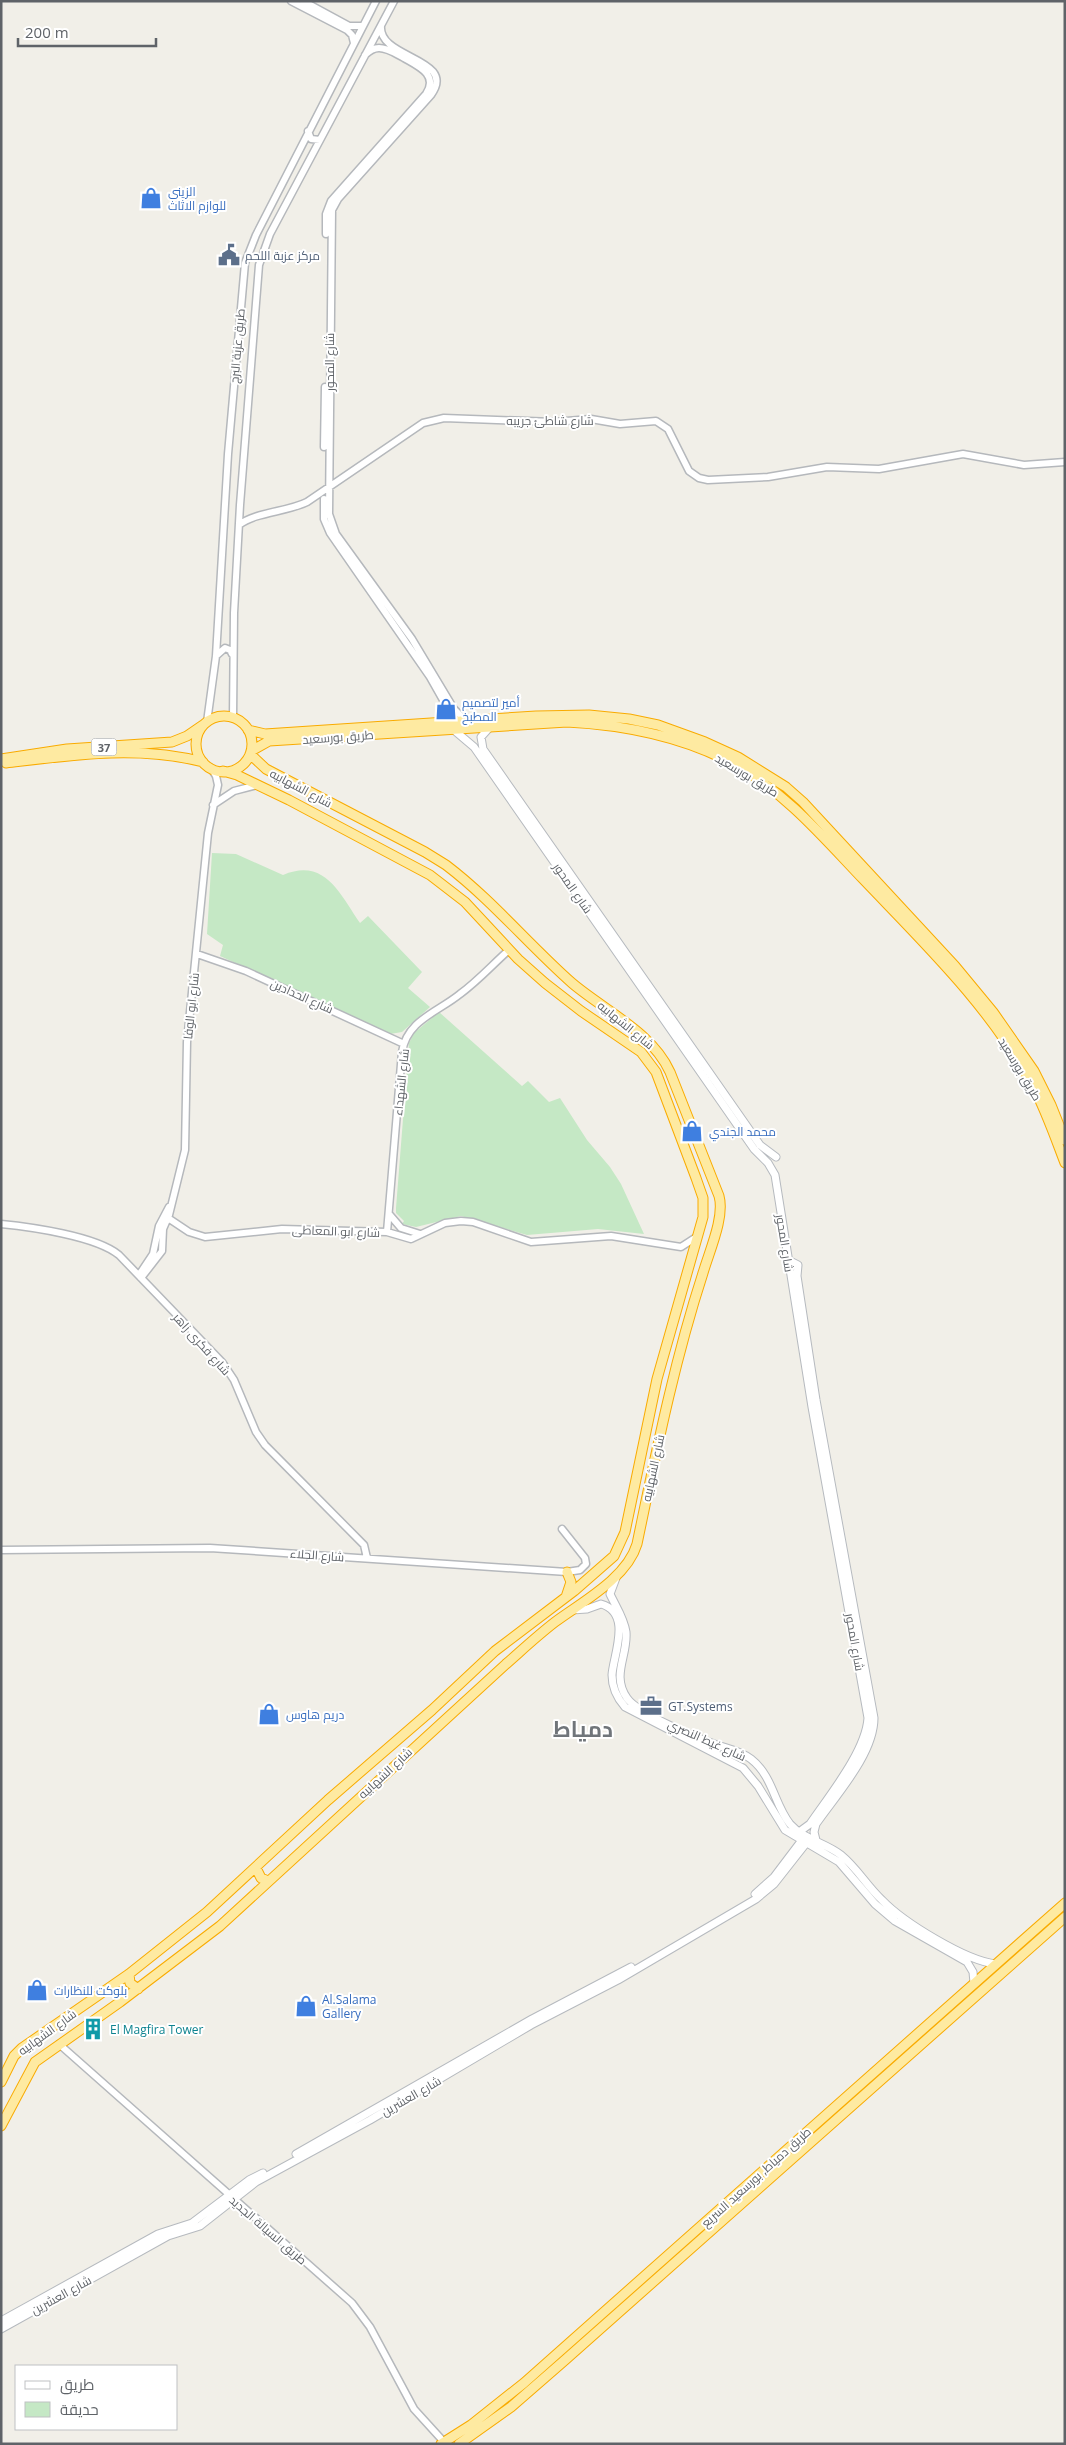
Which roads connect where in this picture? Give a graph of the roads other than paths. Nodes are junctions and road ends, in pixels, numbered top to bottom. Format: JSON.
{"nodes":[{"id":1,"x":292,"y":1,"type":"edge"},
{"id":2,"x":303,"y":1,"type":"edge"},
{"id":3,"x":376,"y":1,"type":"edge"},
{"id":4,"x":394,"y":1,"type":"edge"},
{"id":5,"x":363,"y":26,"type":"junction"},
{"id":6,"x":381,"y":26,"type":"junction"},
{"id":7,"x":354,"y":43,"type":"junction"},
{"id":8,"x":387,"y":47,"type":"junction"},
{"id":9,"x":366,"y":55,"type":"junction"},
{"id":10,"x":308,"y":131,"type":"junction"},
{"id":11,"x":320,"y":140,"type":"junction"},
{"id":12,"x":298,"y":150,"type":"junction"},
{"id":13,"x":309,"y":161,"type":"junction"},
{"id":14,"x":1065,"y":462,"type":"edge"},
{"id":15,"x":327,"y":489,"type":"junction"},
{"id":16,"x":239,"y":525,"type":"junction"},
{"id":17,"x":233,"y":655,"type":"junction"},
{"id":18,"x":216,"y":656,"type":"junction"},
{"id":19,"x":233,"y":718,"type":"junction"},
{"id":20,"x":606,"y":720,"type":"junction"},
{"id":21,"x":467,"y":721,"type":"junction"},
{"id":22,"x":445,"y":723,"type":"junction"},
{"id":23,"x":205,"y":724,"type":"junction"},
{"id":24,"x":490,"y":727,"type":"junction"},
{"id":25,"x":248,"y":730,"type":"junction"},
{"id":26,"x":382,"y":730,"type":"junction"},
{"id":27,"x":454,"y":730,"type":"junction"},
{"id":28,"x":364,"y":731,"type":"junction"},
{"id":29,"x":172,"y":742,"type":"junction"},
{"id":30,"x":250,"y":752,"type":"junction"},
{"id":31,"x":1,"y":754,"type":"edge"},
{"id":32,"x":176,"y":757,"type":"junction"},
{"id":33,"x":1,"y":758,"type":"edge"},
{"id":34,"x":12,"y":760,"type":"junction"},
{"id":35,"x":203,"y":762,"type":"junction"},
{"id":36,"x":1,"y":764,"type":"edge"},
{"id":37,"x":211,"y":768,"type":"junction"},
{"id":38,"x":1,"y":770,"type":"edge"},
{"id":39,"x":223,"y":771,"type":"junction"},
{"id":40,"x":259,"y":785,"type":"junction"},
{"id":41,"x":796,"y":802,"type":"junction"},
{"id":42,"x":213,"y":804,"type":"junction"},
{"id":43,"x":355,"y":816,"type":"junction"},
{"id":44,"x":378,"y":828,"type":"junction"},
{"id":45,"x":342,"y":829,"type":"junction"},
{"id":46,"x":536,"y":830,"type":"junction"},
{"id":47,"x":370,"y":843,"type":"junction"},
{"id":48,"x":493,"y":907,"type":"junction"},
{"id":49,"x":482,"y":919,"type":"junction"},
{"id":50,"x":509,"y":950,"type":"junction"},
{"id":51,"x":197,"y":954,"type":"junction"},
{"id":52,"x":549,"y":961,"type":"junction"},
{"id":53,"x":541,"y":980,"type":"junction"},
{"id":54,"x":404,"y":1044,"type":"junction"},
{"id":55,"x":731,"y":1110,"type":"junction"},
{"id":56,"x":1065,"y":1140,"type":"edge"},
{"id":57,"x":776,"y":1157,"type":"dead end"},
{"id":58,"x":1065,"y":1164,"type":"edge"},
{"id":59,"x":710,"y":1173,"type":"junction"},
{"id":60,"x":696,"y":1178,"type":"junction"},
{"id":61,"x":170,"y":1206,"type":"junction"},
{"id":62,"x":389,"y":1214,"type":"junction"},
{"id":63,"x":168,"y":1218,"type":"junction"},
{"id":64,"x":1,"y":1224,"type":"edge"},
{"id":65,"x":387,"y":1232,"type":"junction"},
{"id":66,"x":420,"y":1234,"type":"junction"},
{"id":67,"x":698,"y":1236,"type":"junction"},
{"id":68,"x":681,"y":1247,"type":"junction"},
{"id":69,"x":691,"y":1260,"type":"junction"},
{"id":70,"x":788,"y":1260,"type":"junction"},
{"id":71,"x":140,"y":1277,"type":"junction"},
{"id":72,"x":661,"y":1364,"type":"junction"},
{"id":73,"x":675,"y":1367,"type":"junction"},
{"id":74,"x":657,"y":1379,"type":"junction"},
{"id":75,"x":672,"y":1382,"type":"junction"},
{"id":76,"x":814,"y":1401,"type":"junction"},
{"id":77,"x":829,"y":1485,"type":"junction"},
{"id":78,"x":641,"y":1523,"type":"junction"},
{"id":79,"x":626,"y":1526,"type":"junction"},
{"id":80,"x":562,"y":1529,"type":"dead end"},
{"id":81,"x":1,"y":1550,"type":"edge"},
{"id":82,"x":367,"y":1558,"type":"junction"},
{"id":83,"x":620,"y":1570,"type":"junction"},
{"id":84,"x":567,"y":1572,"type":"junction"},
{"id":85,"x":566,"y":1598,"type":"junction"},
{"id":86,"x":613,"y":1601,"type":"junction"},
{"id":87,"x":606,"y":1606,"type":"junction"},
{"id":88,"x":572,"y":1610,"type":"junction"},
{"id":89,"x":534,"y":1620,"type":"junction"},
{"id":90,"x":544,"y":1631,"type":"junction"},
{"id":91,"x":518,"y":1632,"type":"junction"},
{"id":92,"x":529,"y":1643,"type":"junction"},
{"id":93,"x":751,"y":1759,"type":"junction"},
{"id":94,"x":738,"y":1765,"type":"junction"},
{"id":95,"x":366,"y":1768,"type":"junction"},
{"id":96,"x":763,"y":1771,"type":"junction"},
{"id":97,"x":752,"y":1777,"type":"junction"},
{"id":98,"x":378,"y":1780,"type":"junction"},
{"id":99,"x":799,"y":1832,"type":"junction"},
{"id":100,"x":816,"y":1840,"type":"junction"},
{"id":101,"x":804,"y":1841,"type":"junction"},
{"id":102,"x":256,"y":1868,"type":"junction"},
{"id":103,"x":268,"y":1882,"type":"junction"},
{"id":104,"x":869,"y":1892,"type":"junction"},
{"id":105,"x":1065,"y":1903,"type":"edge"},
{"id":106,"x":1054,"y":1912,"type":"junction"},
{"id":107,"x":1063,"y":1918,"type":"edge"},
{"id":108,"x":1039,"y":1926,"type":"junction"},
{"id":109,"x":1046,"y":1933,"type":"junction"},
{"id":110,"x":971,"y":1962,"type":"junction"},
{"id":111,"x":996,"y":1964,"type":"junction"},
{"id":112,"x":129,"y":1974,"type":"junction"},
{"id":113,"x":974,"y":1983,"type":"junction"},
{"id":114,"x":138,"y":1989,"type":"junction"},
{"id":115,"x":84,"y":2005,"type":"junction"},
{"id":116,"x":95,"y":2019,"type":"junction"},
{"id":117,"x":60,"y":2044,"type":"junction"},
{"id":118,"x":1,"y":2082,"type":"edge"},
{"id":119,"x":2,"y":2124,"type":"edge"},
{"id":120,"x":231,"y":2198,"type":"junction"},
{"id":121,"x":122,"y":2258,"type":"junction"},
{"id":122,"x":1,"y":2322,"type":"edge"},
{"id":123,"x":1,"y":2329,"type":"edge"},
{"id":124,"x":522,"y":2391,"type":"junction"},
{"id":125,"x":507,"y":2403,"type":"junction"},
{"id":126,"x":442,"y":2443,"type":"edge"},
{"id":127,"x":459,"y":2444,"type":"edge"}],
"edges":[{"from":1,"to":7,"type":"street"},
{"from":2,"to":5,"type":"street"},
{"from":3,"to":5,"type":"street","name":"طريق عزبة البرج"},
{"from":4,"to":6,"type":"street","name":"طريق عزبة البرج"},
{"from":5,"to":7,"type":"street","name":"طريق عزبة البرج"},
{"from":6,"to":8,"type":"street"},
{"from":6,"to":9,"type":"street","name":"طريق عزبة البرج"},
{"from":7,"to":10,"type":"street","name":"طريق عزبة البرج"},
{"from":8,"to":9,"type":"street"},
{"from":8,"to":15,"type":"street","name":"شارع المحور"},
{"from":9,"to":11,"type":"street","name":"طريق عزبة البرج"},
{"from":10,"to":11,"type":"street"},
{"from":10,"to":12,"type":"street","name":"طريق عزبة البرج"},
{"from":11,"to":13,"type":"street","name":"طريق عزبة البرج"},
{"from":12,"to":13,"type":"street"},
{"from":12,"to":18,"type":"street","name":"طريق عزبة البرج"},
{"from":13,"to":16,"type":"street","name":"طريق عزبة البرج"},
{"from":14,"to":15,"type":"street","name":"شارع شاطئ جريبه"},
{"from":15,"to":16,"type":"street","name":"شارع شاطئ جريبه"},
{"from":15,"to":21,"type":"street","name":"شارع المحور"},
{"from":15,"to":22,"type":"street","name":"شارع المحور"},
{"from":16,"to":17,"type":"street","name":"طريق عزبة البرج"},
{"from":17,"to":18,"type":"street"},
{"from":17,"to":19,"type":"street","name":"طريق عزبة البرج"},
{"from":18,"to":23,"type":"street","name":"طريق عزبة البرج"},
{"from":19,"to":23,"type":"highway"},
{"from":19,"to":25,"type":"highway"},
{"from":20,"to":21,"type":"highway","name":"طريق بورسعيد"},
{"from":20,"to":24,"type":"highway","name":"طريق بورسعيد"},
{"from":20,"to":41,"type":"highway","name":"طريق بورسعيد"},
{"from":21,"to":22,"type":"highway","name":"طريق بورسعيد"},
{"from":22,"to":26,"type":"highway","name":"طريق بورسعيد"},
{"from":23,"to":29,"type":"highway","number":"37"},
{"from":23,"to":35,"type":"highway"},
{"from":24,"to":27,"type":"highway","name":"طريق بورسعيد"},
{"from":24,"to":46,"type":"main road","name":"شارع المحور"},
{"from":25,"to":28,"type":"highway","name":"طريق بورسعيد"},
{"from":25,"to":30,"type":"highway"},
{"from":26,"to":27,"type":"highway","name":"طريق بورسعيد"},
{"from":26,"to":28,"type":"highway","name":"طريق بورسعيد"},
{"from":27,"to":46,"type":"main road","name":"شارع المحور"},
{"from":28,"to":30,"type":"highway","name":"طريق بورسعيد"},
{"from":29,"to":32,"type":"highway"},
{"from":29,"to":34,"type":"highway","number":"37"},
{"from":30,"to":39,"type":"highway"},
{"from":30,"to":43,"type":"highway","name":"شارع الشهابيه"},
{"from":31,"to":34,"type":"highway"},
{"from":32,"to":34,"type":"highway","number":"37"},
{"from":32,"to":35,"type":"highway","number":"37"},
{"from":33,"to":34,"type":"highway","number":"37"},
{"from":34,"to":36,"type":"highway","number":"37"},
{"from":34,"to":38,"type":"highway"},
{"from":35,"to":37,"type":"highway"},
{"from":37,"to":39,"type":"highway"},
{"from":37,"to":42,"type":"street","name":"شارع ابو الوفا"},
{"from":39,"to":40,"type":"highway","name":"شارع الشهابيه"},
{"from":40,"to":42,"type":"street"},
{"from":40,"to":45,"type":"highway","name":"شارع الشهابيه"},
{"from":41,"to":56,"type":"highway","name":"طريق بورسعيد"},
{"from":41,"to":58,"type":"highway","name":"طريق بورسعيد"},
{"from":42,"to":51,"type":"street","name":"شارع ابو الوفا"},
{"from":43,"to":44,"type":"highway","name":"شارع الشهابيه"},
{"from":43,"to":45,"type":"highway"},
{"from":44,"to":47,"type":"highway"},
{"from":44,"to":48,"type":"highway","name":"شارع الشهابيه"},
{"from":45,"to":47,"type":"highway","name":"شارع الشهابيه"},
{"from":46,"to":55,"type":"main road","name":"شارع المحور"},
{"from":47,"to":49,"type":"highway","name":"شارع الشهابيه"},
{"from":48,"to":49,"type":"highway"},
{"from":48,"to":52,"type":"highway","name":"شارع الشهابيه"},
{"from":49,"to":50,"type":"highway","name":"شارع الشهابيه"},
{"from":50,"to":53,"type":"highway","name":"شارع الشهابيه"},
{"from":50,"to":54,"type":"street","name":"شارع الشهداء"},
{"from":51,"to":54,"type":"street","name":"شارع الحدادين"},
{"from":51,"to":61,"type":"street","name":"شارع ابو الوفا"},
{"from":52,"to":53,"type":"highway"},
{"from":52,"to":59,"type":"highway","name":"شارع الشهابيه"},
{"from":53,"to":60,"type":"highway","name":"شارع الشهابيه"},
{"from":54,"to":62,"type":"street","name":"شارع الشهداء"},
{"from":55,"to":57,"type":"main road","name":"شارع المحور"},
{"from":55,"to":70,"type":"main road","name":"شارع المحور"},
{"from":59,"to":60,"type":"highway"},
{"from":59,"to":73,"type":"highway","name":"شارع الشهابيه"},
{"from":60,"to":67,"type":"highway","name":"شارع الشهابيه"},
{"from":61,"to":63,"type":"street","name":"شارع ابو الوفا"},
{"from":61,"to":71,"type":"street","name":"شارع ابو الوفا"},
{"from":62,"to":65,"type":"street","name":"شارع الشهداء"},
{"from":62,"to":66,"type":"street"},
{"from":63,"to":65,"type":"street","name":"شارع ابو المعاطى"},
{"from":63,"to":71,"type":"street","name":"شارع ابو الوفا"},
{"from":64,"to":71,"type":"street","name":"شارع فكرى زاهر"},
{"from":65,"to":66,"type":"street","name":"شارع ابو المعاطى"},
{"from":66,"to":68,"type":"street","name":"شارع ابو المعاطى"},
{"from":67,"to":68,"type":"street"},
{"from":67,"to":69,"type":"highway","name":"شارع الشهابيه"},
{"from":68,"to":69,"type":"street"},
{"from":69,"to":72,"type":"highway","name":"شارع الشهابيه"},
{"from":70,"to":76,"type":"main road","name":"شارع المحور"},
{"from":70,"to":76,"type":"main road","name":"شارع المحور"},
{"from":71,"to":82,"type":"street","name":"شارع فكرى زاهر"},
{"from":72,"to":73,"type":"highway"},
{"from":72,"to":74,"type":"highway","name":"شارع الشهابيه"},
{"from":73,"to":75,"type":"highway","name":"شارع الشهابيه"},
{"from":74,"to":75,"type":"highway"},
{"from":74,"to":79,"type":"highway","name":"شارع الشهابيه"},
{"from":75,"to":78,"type":"highway","name":"شارع الشهابيه"},
{"from":76,"to":77,"type":"main road","name":"شارع المحور"},
{"from":77,"to":99,"type":"main road","name":"شارع المحور"},
{"from":77,"to":100,"type":"main road","name":"شارع المحور"},
{"from":78,"to":79,"type":"highway"},
{"from":78,"to":83,"type":"highway","name":"شارع الشهابيه"},
{"from":79,"to":85,"type":"highway","name":"شارع الشهابيه"},
{"from":80,"to":84,"type":"street"},
{"from":81,"to":82,"type":"street","name":"شارع الجلاء"},
{"from":82,"to":84,"type":"street","name":"شارع الجلاء"},
{"from":83,"to":86,"type":"main road"},
{"from":83,"to":88,"type":"highway","name":"شارع الشهابيه"},
{"from":84,"to":85,"type":"highway"},
{"from":85,"to":89,"type":"highway","name":"شارع الشهابيه"},
{"from":86,"to":87,"type":"main road"},
{"from":86,"to":93,"type":"main road","name":"شارع غيط النصري"},
{"from":87,"to":88,"type":"main road"},
{"from":87,"to":94,"type":"main road","name":"شارع غيط النصري"},
{"from":88,"to":90,"type":"highway","name":"شارع الشهابيه"},
{"from":89,"to":90,"type":"highway"},
{"from":89,"to":91,"type":"highway","name":"شارع الشهابيه"},
{"from":90,"to":92,"type":"highway","name":"شارع الشهابيه"},
{"from":91,"to":92,"type":"highway"},
{"from":91,"to":95,"type":"highway","name":"شارع الشهابيه"},
{"from":92,"to":98,"type":"highway","name":"شارع الشهابيه"},
{"from":93,"to":94,"type":"main road"},
{"from":93,"to":96,"type":"main road","name":"شارع غيط النصري"},
{"from":94,"to":97,"type":"main road","name":"شارع غيط النصري"},
{"from":95,"to":98,"type":"highway"},
{"from":95,"to":102,"type":"highway","name":"شارع الشهابيه"},
{"from":96,"to":97,"type":"main road"},
{"from":96,"to":99,"type":"main road","name":"شارع غيط النصري"},
{"from":97,"to":101,"type":"main road","name":"شارع غيط النصري"},
{"from":98,"to":103,"type":"highway","name":"شارع الشهابيه"},
{"from":99,"to":100,"type":"main road","name":"شارع غيط النصري"},
{"from":100,"to":104,"type":"main road","name":"شارع غيط النصري"},
{"from":101,"to":104,"type":"main road","name":"شارع غيط النصري"},
{"from":101,"to":120,"type":"main road","name":"شارع العشرين"},
{"from":102,"to":103,"type":"highway"},
{"from":102,"to":112,"type":"highway","name":"شارع الشهابيه"},
{"from":103,"to":114,"type":"highway","name":"شارع الشهابيه"},
{"from":104,"to":110,"type":"main road","name":"شارع غيط النصري"},
{"from":105,"to":106,"type":"highway","name":"طريق دمياط, بورسعيد السريع"},
{"from":106,"to":107,"type":"highway"},
{"from":106,"to":108,"type":"highway","name":"طريق دمياط, بورسعيد السريع"},
{"from":107,"to":109,"type":"highway","name":"طريق دمياط, بورسعيد السريع"},
{"from":108,"to":109,"type":"highway"},
{"from":108,"to":111,"type":"highway","name":"طريق دمياط, بورسعيد السريع"},
{"from":109,"to":124,"type":"highway","name":"طريق دمياط, بورسعيد السريع"},
{"from":110,"to":111,"type":"main road","name":"شارع غيط النصري"},
{"from":110,"to":113,"type":"main road"},
{"from":111,"to":113,"type":"highway","name":"طريق دمياط, بورسعيد السريع"},
{"from":112,"to":114,"type":"highway"},
{"from":112,"to":115,"type":"highway","name":"شارع الشهابيه"},
{"from":113,"to":124,"type":"highway","name":"طريق دمياط, بورسعيد السريع"},
{"from":114,"to":116,"type":"highway","name":"شارع الشهابيه"},
{"from":115,"to":116,"type":"highway"},
{"from":115,"to":118,"type":"highway","name":"شارع الشهابيه"},
{"from":116,"to":117,"type":"highway","name":"شارع الشهابيه"},
{"from":117,"to":119,"type":"highway","name":"شارع الشهابيه"},
{"from":117,"to":120,"type":"street","name":"طريق السيالة الجديد"},
{"from":120,"to":121,"type":"main road","name":"شارع العشرين"},
{"from":120,"to":126,"type":"street","name":"طريق السيالة الجديد"},
{"from":121,"to":122,"type":"main road","name":"شارع العشرين"},
{"from":121,"to":123,"type":"main road","name":"شارع العشرين"},
{"from":124,"to":125,"type":"highway","name":"طريق دمياط, بورسعيد السريع"},
{"from":125,"to":126,"type":"highway","name":"طريق دمياط, بورسعيد السريع"},
{"from":125,"to":127,"type":"highway","name":"طريق دمياط, بورسعيد السريع"}]}
